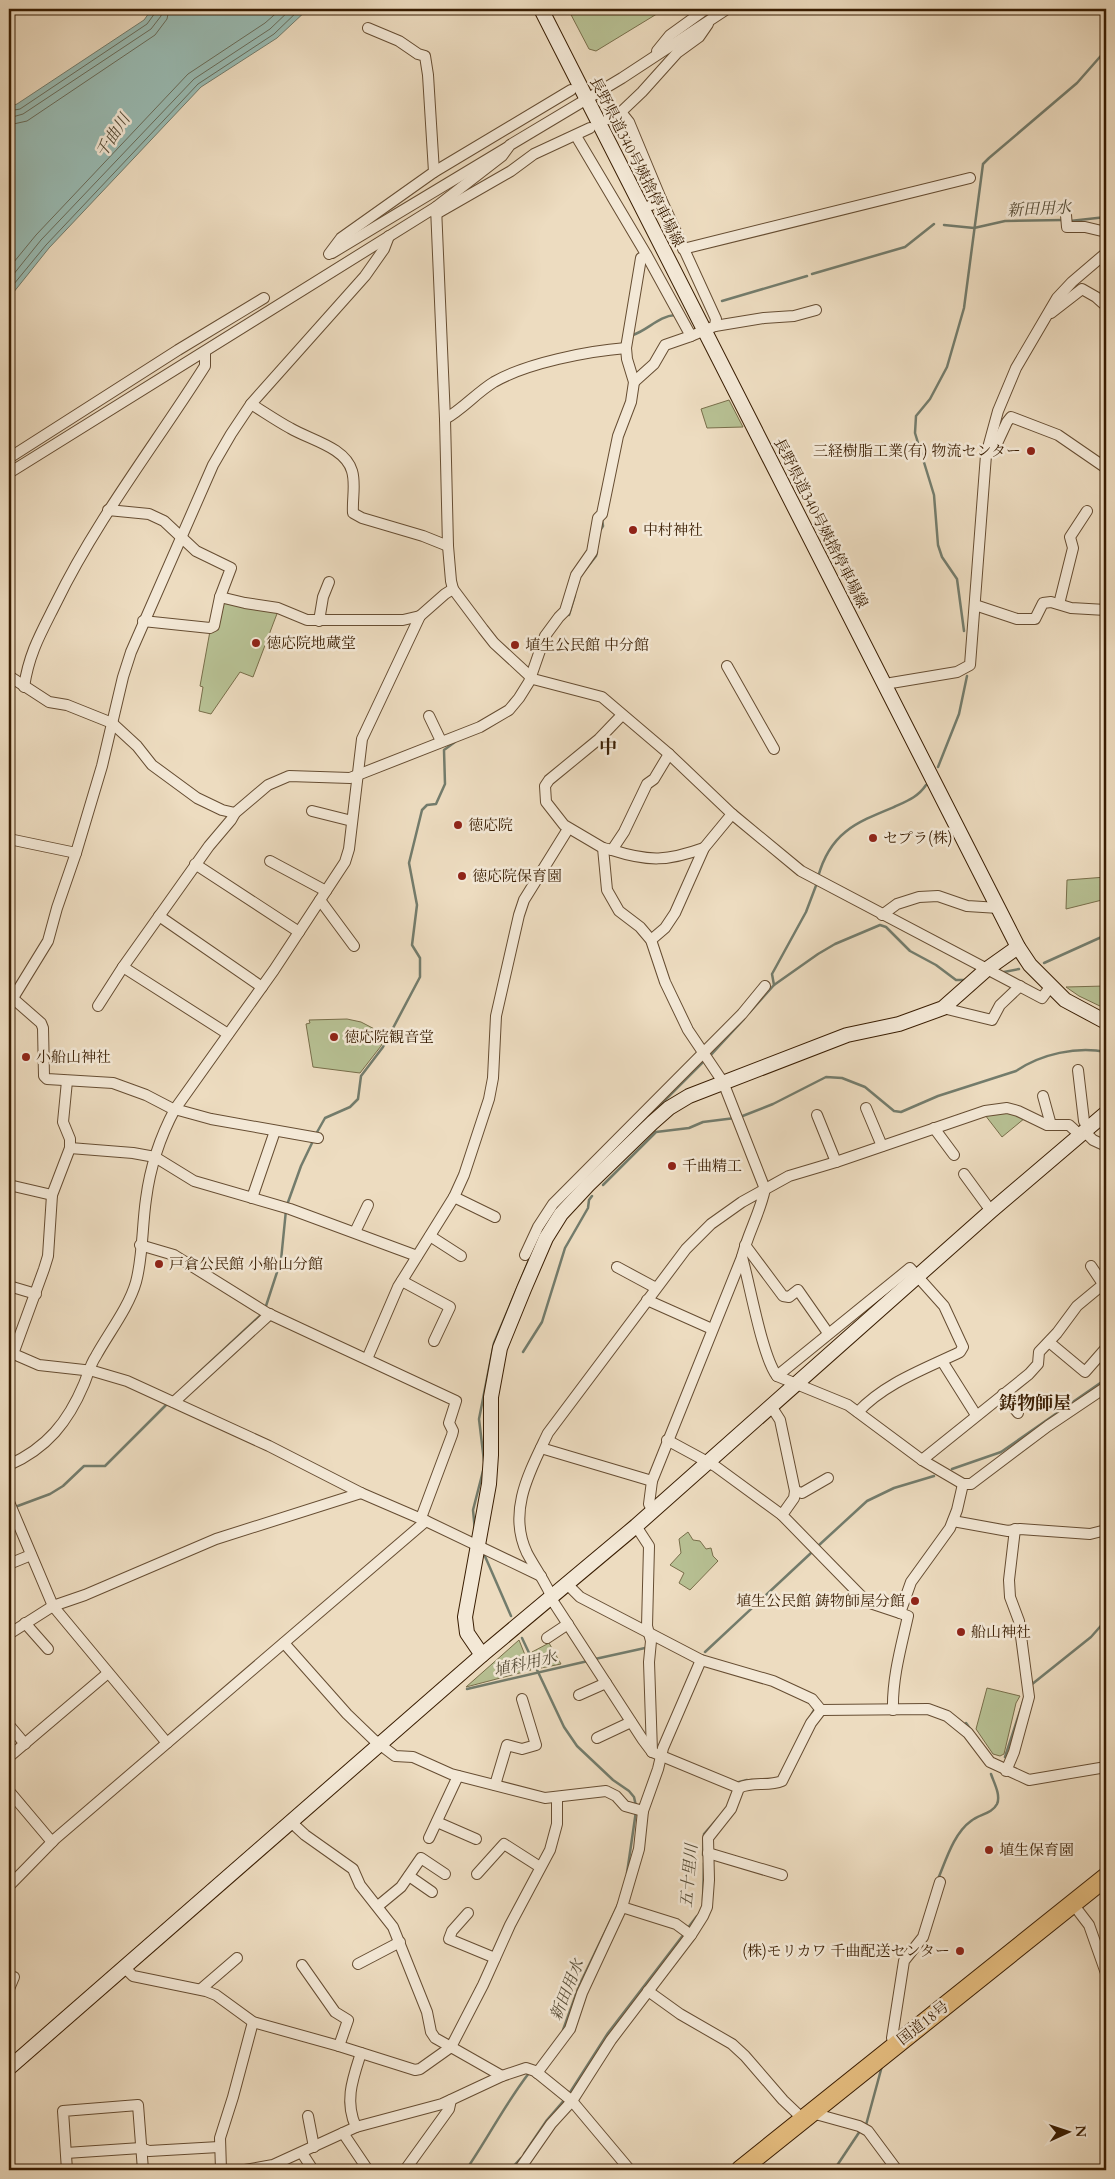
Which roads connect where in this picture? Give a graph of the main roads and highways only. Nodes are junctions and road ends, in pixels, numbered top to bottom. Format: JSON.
{"nodes":[{"id":1,"x":1106,"y":1876,"type":"edge"},
{"id":2,"x":740,"y":2170,"type":"edge"}],
"edges":[{"from":1,"to":2,"type":"highway","name":"国道18号"}]}
